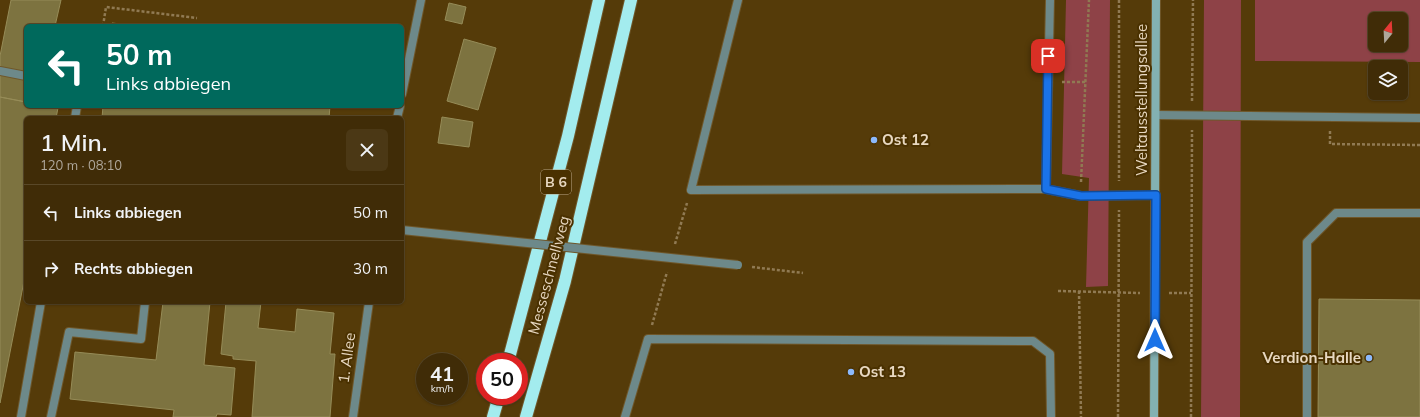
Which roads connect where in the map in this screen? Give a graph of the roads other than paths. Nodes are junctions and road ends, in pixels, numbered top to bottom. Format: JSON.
{"nodes":[{"id":1,"x":421,"y":0,"type":"edge"},
{"id":2,"x":599,"y":0,"type":"edge"},
{"id":3,"x":631,"y":0,"type":"edge"},
{"id":4,"x":738,"y":0,"type":"edge"},
{"id":5,"x":1050,"y":0,"type":"edge"},
{"id":6,"x":1156,"y":0,"type":"edge"},
{"id":7,"x":0,"y":71,"type":"edge"},
{"id":8,"x":24,"y":76,"type":"edge"},
{"id":9,"x":404,"y":84,"type":"edge"},
{"id":10,"x":1156,"y":115,"type":"junction"},
{"id":11,"x":1420,"y":118,"type":"edge"},
{"id":12,"x":1046,"y":189,"type":"junction"},
{"id":13,"x":1156,"y":195,"type":"junction"},
{"id":14,"x":1420,"y":213,"type":"edge"},
{"id":15,"x":404,"y":230,"type":"edge"},
{"id":16,"x":738,"y":265,"type":"road end"},
{"id":17,"x":42,"y":304,"type":"edge"},
{"id":18,"x":145,"y":304,"type":"edge"},
{"id":19,"x":368,"y":304,"type":"edge"},
{"id":20,"x":510,"y":353,"type":"edge"},
{"id":21,"x":496,"y":405,"type":"edge"},
{"id":22,"x":20,"y":417,"type":"edge"},
{"id":23,"x":51,"y":417,"type":"edge"},
{"id":24,"x":353,"y":417,"type":"edge"},
{"id":25,"x":493,"y":417,"type":"edge"},
{"id":26,"x":526,"y":417,"type":"edge"},
{"id":27,"x":625,"y":417,"type":"edge"},
{"id":28,"x":1051,"y":417,"type":"edge"},
{"id":29,"x":1154,"y":417,"type":"edge"},
{"id":30,"x":1307,"y":417,"type":"edge"}],
"edges":[{"from":1,"to":9,"type":"street"},
{"from":2,"to":20,"type":"highway","name":"Messeschnellweg","number":"B 6"},
{"from":3,"to":26,"type":"highway","name":"Messeschnellweg","number":"B 6"},
{"from":4,"to":12,"type":"street"},
{"from":5,"to":12,"type":"street"},
{"from":6,"to":10,"type":"main road","name":"Weltausstellungsallee"},
{"from":7,"to":8,"type":"street"},
{"from":10,"to":11,"type":"street"},
{"from":10,"to":13,"type":"main road","name":"Weltausstellungsallee"},
{"from":12,"to":13,"type":"street"},
{"from":13,"to":29,"type":"main road","name":"Weltausstellungsallee"},
{"from":14,"to":30,"type":"street"},
{"from":15,"to":16,"type":"street","bridge":true},
{"from":17,"to":22,"type":"street"},
{"from":18,"to":23,"type":"street"},
{"from":19,"to":24,"type":"street","name":"1. Allee"},
{"from":21,"to":25,"type":"highway"},
{"from":27,"to":28,"type":"street"}]}
